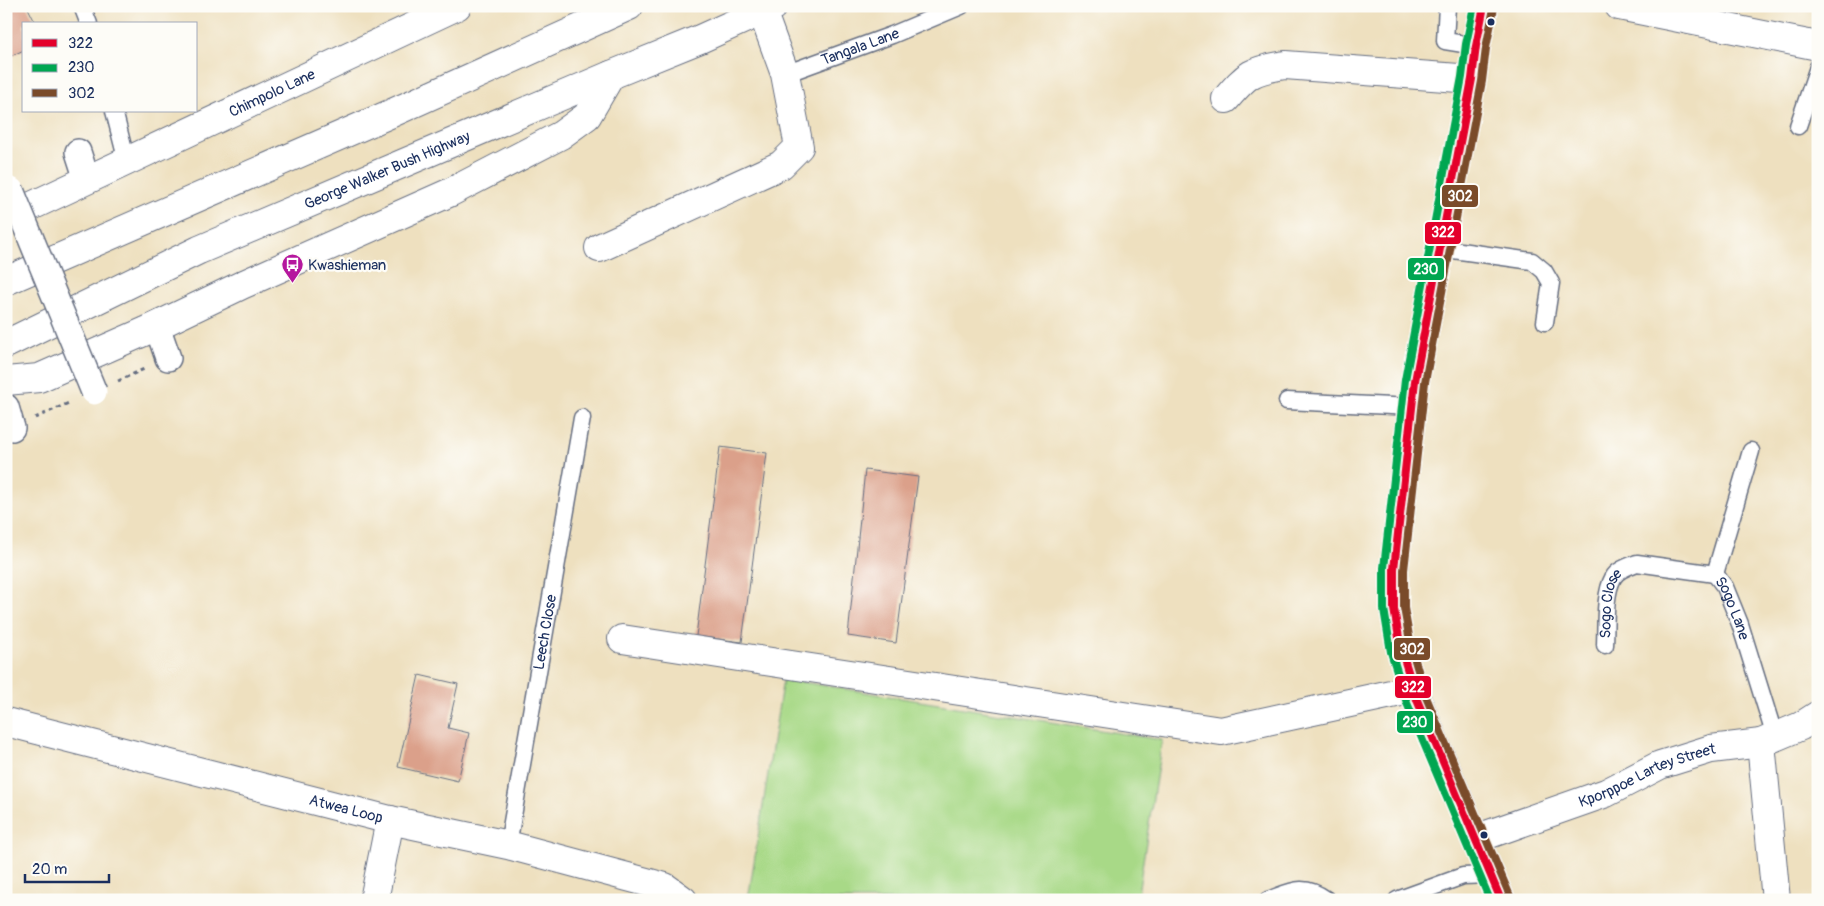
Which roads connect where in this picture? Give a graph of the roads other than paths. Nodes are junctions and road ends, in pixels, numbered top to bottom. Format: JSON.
{"nodes":[{"id":1,"x":82,"y":6,"type":"edge"},
{"id":2,"x":456,"y":6,"type":"edge"},
{"id":3,"x":629,"y":6,"type":"edge"},
{"id":4,"x":961,"y":6,"type":"edge"},
{"id":5,"x":1447,"y":6,"type":"edge"},
{"id":6,"x":1484,"y":6,"type":"edge"},
{"id":7,"x":1619,"y":6,"type":"edge"},
{"id":8,"x":768,"y":9,"type":"edge"},
{"id":9,"x":1673,"y":11,"type":"edge"},
{"id":10,"x":88,"y":22,"type":"edge"},
{"id":11,"x":1476,"y":46,"type":"junction"},
{"id":12,"x":1818,"y":46,"type":"edge"},
{"id":13,"x":1818,"y":67,"type":"edge"},
{"id":14,"x":785,"y":74,"type":"junction"},
{"id":15,"x":612,"y":75,"type":"junction"},
{"id":16,"x":1472,"y":79,"type":"junction"},
{"id":17,"x":1226,"y":99,"type":"dead end"},
{"id":18,"x":114,"y":112,"type":"edge"},
{"id":19,"x":1798,"y":126,"type":"dead end"},
{"id":20,"x":78,"y":152,"type":"dead end"},
{"id":21,"x":127,"y":162,"type":"junction"},
{"id":22,"x":87,"y":180,"type":"junction"},
{"id":23,"x":11,"y":190,"type":"dead end"},
{"id":24,"x":6,"y":218,"type":"edge"},
{"id":25,"x":599,"y":248,"type":"dead end"},
{"id":26,"x":1439,"y":248,"type":"junction"},
{"id":27,"x":6,"y":281,"type":"edge"},
{"id":28,"x":1545,"y":322,"type":"dead end"},
{"id":29,"x":157,"y":326,"type":"junction"},
{"id":30,"x":6,"y":344,"type":"edge"},
{"id":31,"x":168,"y":358,"type":"dead end"},
{"id":32,"x":6,"y":381,"type":"edge"},
{"id":33,"x":94,"y":392,"type":"dead end"},
{"id":34,"x":1287,"y":401,"type":"dead end"},
{"id":35,"x":1412,"y":407,"type":"junction"},
{"id":36,"x":582,"y":418,"type":"dead end"},
{"id":37,"x":1751,"y":451,"type":"dead end"},
{"id":38,"x":1715,"y":574,"type":"junction"},
{"id":39,"x":622,"y":639,"type":"dead end"},
{"id":40,"x":1605,"y":645,"type":"dead end"},
{"id":41,"x":1414,"y":689,"type":"junction"},
{"id":42,"x":1818,"y":715,"type":"edge"},
{"id":43,"x":6,"y":722,"type":"edge"},
{"id":44,"x":1768,"y":740,"type":"junction"},
{"id":45,"x":390,"y":820,"type":"junction"},
{"id":46,"x":1475,"y":839,"type":"junction"},
{"id":47,"x":508,"y":845,"type":"junction"},
{"id":48,"x":1490,"y":875,"type":"junction"},
{"id":49,"x":374,"y":900,"type":"edge"},
{"id":50,"x":683,"y":900,"type":"edge"},
{"id":51,"x":1268,"y":900,"type":"edge"},
{"id":52,"x":1327,"y":900,"type":"edge"},
{"id":53,"x":1397,"y":900,"type":"edge"},
{"id":54,"x":1501,"y":900,"type":"edge"},
{"id":55,"x":1776,"y":900,"type":"edge"}],
"edges":[{"from":1,"to":10,"type":"lane"},
{"from":2,"to":21,"type":"main road","name":"Chimpolo Lane"},
{"from":3,"to":27,"type":"main road"},
{"from":4,"to":14,"type":"lane","name":"Tangala Lane"},
{"from":5,"to":11,"type":"lane"},
{"from":6,"to":11,"type":"main road"},
{"from":7,"to":9,"type":"main road"},
{"from":8,"to":14,"type":"main road"},
{"from":8,"to":15,"type":"main road","name":"George Walker Bush Highway"},
{"from":9,"to":12,"type":"main road"},
{"from":11,"to":16,"type":"main road"},
{"from":13,"to":19,"type":"lane"},
{"from":14,"to":25,"type":"main road"},
{"from":15,"to":29,"type":"main road"},
{"from":15,"to":30,"type":"main road","name":"George Walker Bush Highway"},
{"from":16,"to":17,"type":"main road"},
{"from":16,"to":26,"type":"main road"},
{"from":18,"to":21,"type":"lane"},
{"from":20,"to":22,"type":"street"},
{"from":21,"to":22,"type":"main road","name":"Chimpolo Lane"},
{"from":22,"to":24,"type":"main road","name":"Chimpolo Lane"},
{"from":23,"to":33,"type":"street","bridge":true},
{"from":26,"to":28,"type":"lane"},
{"from":26,"to":35,"type":"main road"},
{"from":29,"to":31,"type":"street"},
{"from":29,"to":32,"type":"main road"},
{"from":34,"to":35,"type":"lane"},
{"from":35,"to":41,"type":"main road"},
{"from":36,"to":47,"type":"lane","name":"Leech Close"},
{"from":37,"to":38,"type":"lane","name":"Sogo Lane"},
{"from":38,"to":40,"type":"lane","name":"Sogo Close"},
{"from":38,"to":44,"type":"lane","name":"Sogo Lane"},
{"from":39,"to":41,"type":"main road"},
{"from":41,"to":46,"type":"main road"},
{"from":42,"to":44,"type":"main road","name":"Kporppoe Lartey Street"},
{"from":43,"to":45,"type":"main road","name":"Atwea Loop"},
{"from":44,"to":46,"type":"main road","name":"Kporppoe Lartey Street"},
{"from":44,"to":55,"type":"main road","name":"Sogo Lane"},
{"from":45,"to":47,"type":"main road","name":"Atwea Loop"},
{"from":45,"to":49,"type":"main road"},
{"from":46,"to":48,"type":"main road"},
{"from":47,"to":50,"type":"main road","name":"Atwea Loop"},
{"from":48,"to":53,"type":"lane"},
{"from":48,"to":54,"type":"main road"},
{"from":51,"to":52,"type":"lane"}]}
